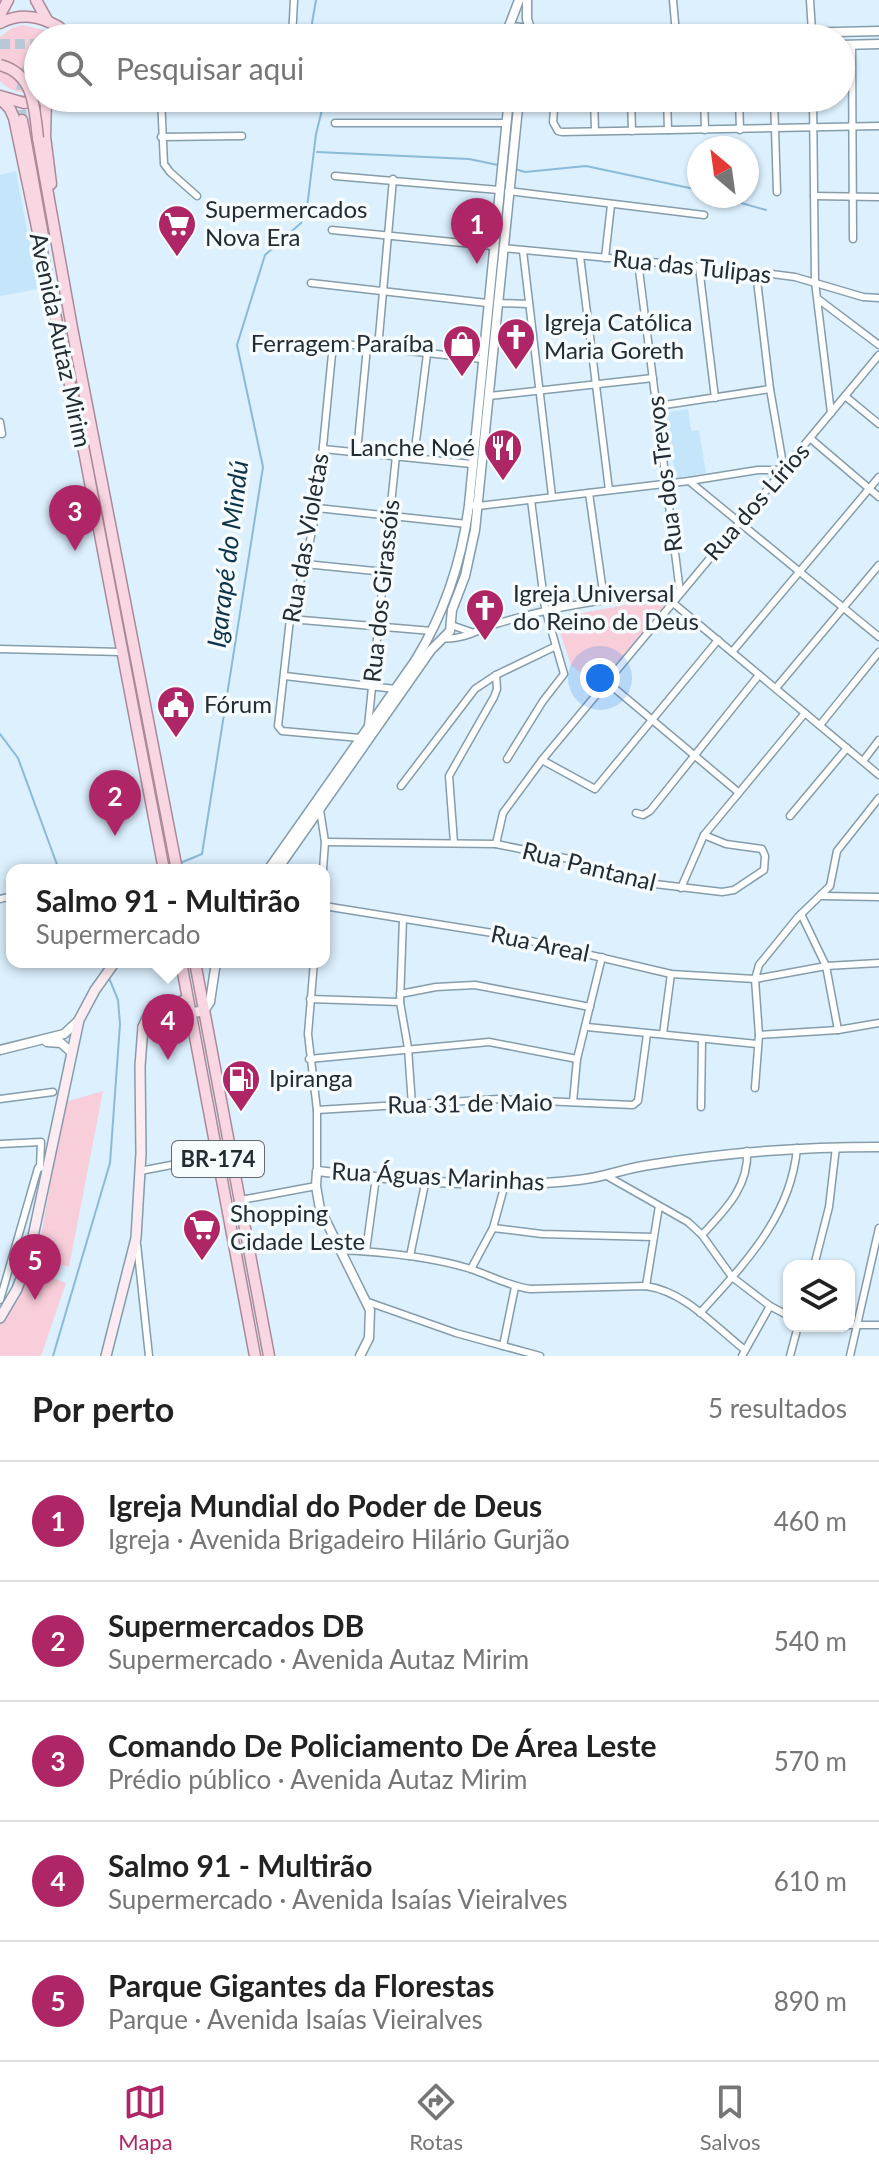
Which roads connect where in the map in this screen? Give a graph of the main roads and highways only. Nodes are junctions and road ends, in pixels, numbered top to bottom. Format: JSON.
{"nodes":[{"id":1,"x":8,"y":0,"type":"edge"},
{"id":2,"x":36,"y":0,"type":"edge"},
{"id":3,"x":0,"y":15,"type":"edge"},
{"id":4,"x":47,"y":20,"type":"junction"},
{"id":5,"x":0,"y":23,"type":"edge"},
{"id":6,"x":51,"y":24,"type":"edge"},
{"id":7,"x":0,"y":65,"type":"edge"},
{"id":8,"x":24,"y":82,"type":"edge"},
{"id":9,"x":0,"y":97,"type":"edge"},
{"id":10,"x":24,"y":103,"type":"edge"},
{"id":11,"x":35,"y":112,"type":"tunnel mouth"},
{"id":12,"x":47,"y":112,"type":"edge"},
{"id":13,"x":22,"y":120,"type":"tunnel mouth"},
{"id":14,"x":55,"y":233,"type":"junction"},
{"id":15,"x":46,"y":280,"type":"junction"},
{"id":16,"x":163,"y":864,"type":"edge"},
{"id":17,"x":176,"y":864,"type":"edge"},
{"id":18,"x":111,"y":968,"type":"edge"},
{"id":19,"x":182,"y":968,"type":"edge"},
{"id":20,"x":196,"y":968,"type":"edge"},
{"id":21,"x":188,"y":999,"type":"junction"},
{"id":22,"x":204,"y":1011,"type":"junction"},
{"id":23,"x":191,"y":1013,"type":"junction"},
{"id":24,"x":143,"y":1027,"type":"junction"},
{"id":25,"x":0,"y":1318,"type":"edge"},
{"id":26,"x":106,"y":1356,"type":"edge"},
{"id":27,"x":255,"y":1356,"type":"edge"},
{"id":28,"x":269,"y":1356,"type":"edge"}],
"edges":[{"from":1,"to":3,"type":"main road"},
{"from":2,"to":4,"type":"main road"},
{"from":4,"to":5,"type":"main road"},
{"from":4,"to":6,"type":"main road"},
{"from":7,"to":8,"type":"main road","bridge":true},
{"from":9,"to":10,"type":"main road"},
{"from":9,"to":15,"type":"main road","name":"Avenida Autaz Mirim"},
{"from":11,"to":14,"type":"main road","bridge":true},
{"from":12,"to":14,"type":"main road"},
{"from":13,"to":15,"type":"main road"},
{"from":14,"to":17,"type":"main road","name":"Avenida Autaz Mirim"},
{"from":15,"to":16,"type":"main road","name":"Avenida Autaz Mirim"},
{"from":18,"to":25,"type":"main road"},
{"from":19,"to":21,"type":"main road","number":"BR-174"},
{"from":20,"to":22,"type":"main road","number":"BR-174"},
{"from":21,"to":23,"type":"main road","number":"BR-174"},
{"from":21,"to":24,"type":"main road"},
{"from":22,"to":23,"type":"main road"},
{"from":22,"to":28,"type":"main road","number":"BR-174"},
{"from":23,"to":24,"type":"main road"},
{"from":23,"to":27,"type":"main road","number":"BR-174"},
{"from":24,"to":26,"type":"main road"}]}
